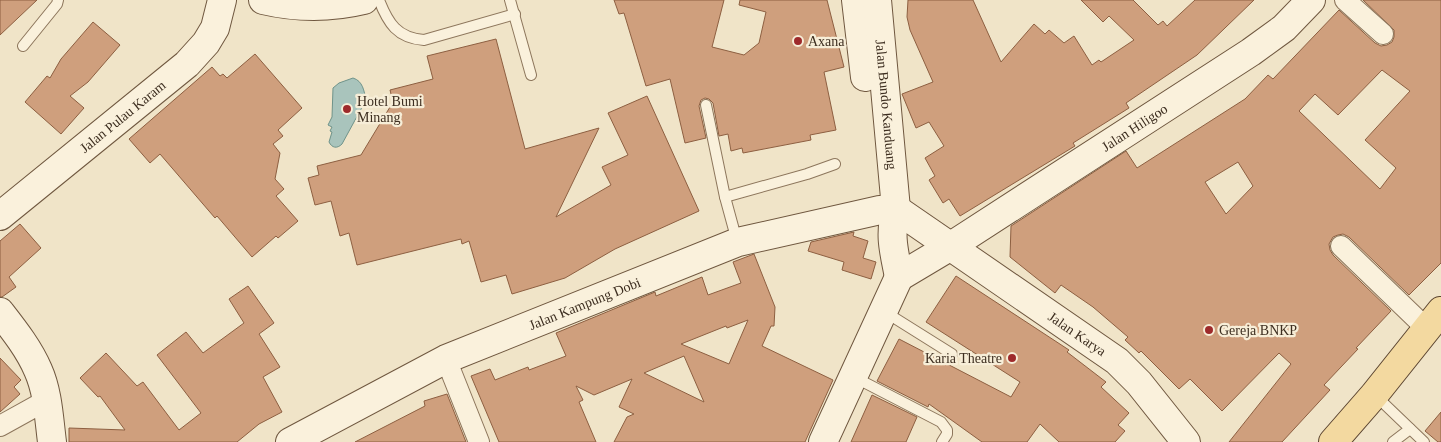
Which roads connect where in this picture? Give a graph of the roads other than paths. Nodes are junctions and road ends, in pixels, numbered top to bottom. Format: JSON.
{"nodes":[{"id":1,"x":58,"y":0,"type":"edge"},
{"id":2,"x":222,"y":0,"type":"edge"},
{"id":3,"x":263,"y":0,"type":"edge"},
{"id":4,"x":364,"y":0,"type":"edge"},
{"id":5,"x":378,"y":0,"type":"edge"},
{"id":6,"x":511,"y":0,"type":"edge"},
{"id":7,"x":1310,"y":0,"type":"edge"},
{"id":8,"x":1346,"y":0,"type":"edge"},
{"id":9,"x":860,"y":1,"type":"edge"},
{"id":10,"x":514,"y":14,"type":"junction"},
{"id":11,"x":1383,"y":34,"type":"dead end"},
{"id":12,"x":23,"y":46,"type":"dead end"},
{"id":13,"x":531,"y":75,"type":"dead end"},
{"id":14,"x":706,"y":105,"type":"dead end"},
{"id":15,"x":835,"y":164,"type":"dead end"},
{"id":16,"x":725,"y":197,"type":"junction"},
{"id":17,"x":0,"y":216,"type":"edge"},
{"id":18,"x":889,"y":216,"type":"junction"},
{"id":19,"x":738,"y":242,"type":"junction"},
{"id":20,"x":951,"y":246,"type":"junction"},
{"id":21,"x":1341,"y":246,"type":"dead end"},
{"id":22,"x":899,"y":277,"type":"junction"},
{"id":23,"x":0,"y":312,"type":"edge"},
{"id":24,"x":884,"y":312,"type":"junction"},
{"id":25,"x":1434,"y":320,"type":"edge"},
{"id":26,"x":952,"y":354,"type":"dead end"},
{"id":27,"x":446,"y":359,"type":"junction"},
{"id":28,"x":853,"y":377,"type":"junction"},
{"id":29,"x":1374,"y":395,"type":"junction"},
{"id":30,"x":47,"y":400,"type":"junction"},
{"id":31,"x":0,"y":426,"type":"edge"},
{"id":32,"x":1410,"y":429,"type":"junction"},
{"id":33,"x":52,"y":442,"type":"edge"},
{"id":34,"x":290,"y":442,"type":"edge"},
{"id":35,"x":479,"y":442,"type":"edge"},
{"id":36,"x":823,"y":442,"type":"edge"},
{"id":37,"x":942,"y":442,"type":"edge"},
{"id":38,"x":1186,"y":442,"type":"edge"},
{"id":39,"x":1333,"y":442,"type":"edge"},
{"id":40,"x":1393,"y":442,"type":"edge"},
{"id":41,"x":1424,"y":442,"type":"edge"}],
"edges":[{"from":1,"to":12,"type":"lane"},
{"from":2,"to":17,"type":"street","name":"Jalan Pulau Karam"},
{"from":3,"to":4,"type":"street"},
{"from":5,"to":10,"type":"lane"},
{"from":6,"to":10,"type":"lane"},
{"from":7,"to":20,"type":"street","name":"Jalan Hiligoo"},
{"from":8,"to":11,"type":"street"},
{"from":9,"to":18,"type":"street","name":"Jalan Bundo Kanduang"},
{"from":10,"to":13,"type":"lane"},
{"from":14,"to":16,"type":"lane"},
{"from":15,"to":16,"type":"lane"},
{"from":16,"to":19,"type":"lane"},
{"from":18,"to":19,"type":"street","name":"Jalan Kampung Dobi"},
{"from":18,"to":20,"type":"street","name":"Jalan Karya"},
{"from":18,"to":22,"type":"street","name":"Jalan Bundo Kanduang"},
{"from":19,"to":27,"type":"street","name":"Jalan Kampung Dobi"},
{"from":20,"to":22,"type":"street","name":"Jalan Hiligoo"},
{"from":20,"to":38,"type":"street","name":"Jalan Karya"},
{"from":21,"to":25,"type":"street"},
{"from":22,"to":24,"type":"street"},
{"from":23,"to":30,"type":"street"},
{"from":24,"to":26,"type":"lane"},
{"from":24,"to":28,"type":"street"},
{"from":25,"to":29,"type":"main road"},
{"from":27,"to":34,"type":"street","name":"Jalan Kampung Dobi"},
{"from":27,"to":35,"type":"street"},
{"from":28,"to":36,"type":"street"},
{"from":28,"to":37,"type":"lane"},
{"from":29,"to":32,"type":"lane"},
{"from":29,"to":39,"type":"main road"},
{"from":30,"to":31,"type":"street"},
{"from":30,"to":33,"type":"street"},
{"from":32,"to":40,"type":"lane"},
{"from":32,"to":41,"type":"lane"}]}
